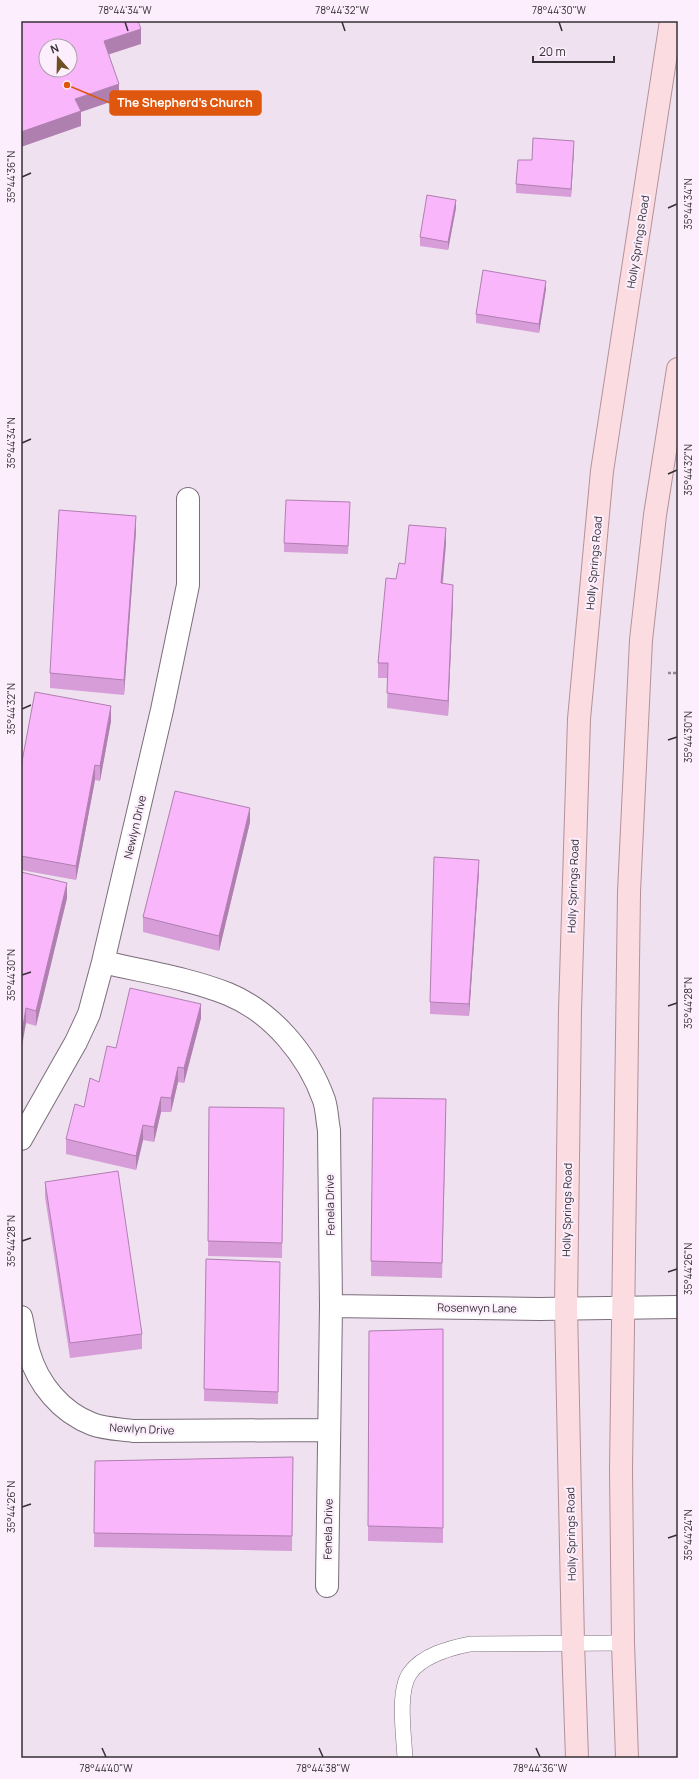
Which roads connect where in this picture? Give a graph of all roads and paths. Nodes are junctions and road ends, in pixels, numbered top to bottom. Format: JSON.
{"nodes":[{"id":1,"x":671,"y":21,"type":"edge"},
{"id":2,"x":678,"y":369,"type":"edge"},
{"id":3,"x":188,"y":499,"type":"dead end"},
{"id":4,"x":668,"y":673,"type":"dead end"},
{"id":5,"x":678,"y":673,"type":"edge"},
{"id":6,"x":103,"y":962,"type":"junction"},
{"id":7,"x":21,"y":1139,"type":"edge"},
{"id":8,"x":331,"y":1306,"type":"junction"},
{"id":9,"x":566,"y":1307,"type":"junction"},
{"id":10,"x":623,"y":1307,"type":"junction"},
{"id":11,"x":678,"y":1307,"type":"edge"},
{"id":12,"x":21,"y":1317,"type":"edge"},
{"id":13,"x":328,"y":1430,"type":"junction"},
{"id":14,"x":327,"y":1586,"type":"dead end"},
{"id":15,"x":622,"y":1642,"type":"junction"},
{"id":16,"x":573,"y":1643,"type":"junction"},
{"id":17,"x":405,"y":1758,"type":"edge"},
{"id":18,"x":577,"y":1758,"type":"edge"},
{"id":19,"x":627,"y":1758,"type":"edge"}],
"edges":[{"from":1,"to":9,"type":"main road","name":"Holly Springs Road"},
{"from":2,"to":10,"type":"main road"},
{"from":3,"to":6,"type":"street","name":"Newlyn Drive"},
{"from":4,"to":5,"type":"path"},
{"from":6,"to":7,"type":"street","name":"Newlyn Drive"},
{"from":6,"to":8,"type":"street","name":"Fenela Drive"},
{"from":8,"to":9,"type":"street","name":"Rosenwyn Lane"},
{"from":8,"to":13,"type":"street","name":"Fenela Drive"},
{"from":9,"to":10,"type":"street","name":"Rosenwyn Lane"},
{"from":9,"to":16,"type":"main road","name":"Holly Springs Road"},
{"from":10,"to":11,"type":"street","name":"Rosenwyn Lane"},
{"from":10,"to":15,"type":"main road"},
{"from":12,"to":13,"type":"street","name":"Newlyn Drive"},
{"from":13,"to":14,"type":"street","name":"Fenela Drive"},
{"from":15,"to":16,"type":"lane"},
{"from":15,"to":19,"type":"main road"},
{"from":16,"to":17,"type":"lane"},
{"from":16,"to":18,"type":"main road","name":"Holly Springs Road"}]}
